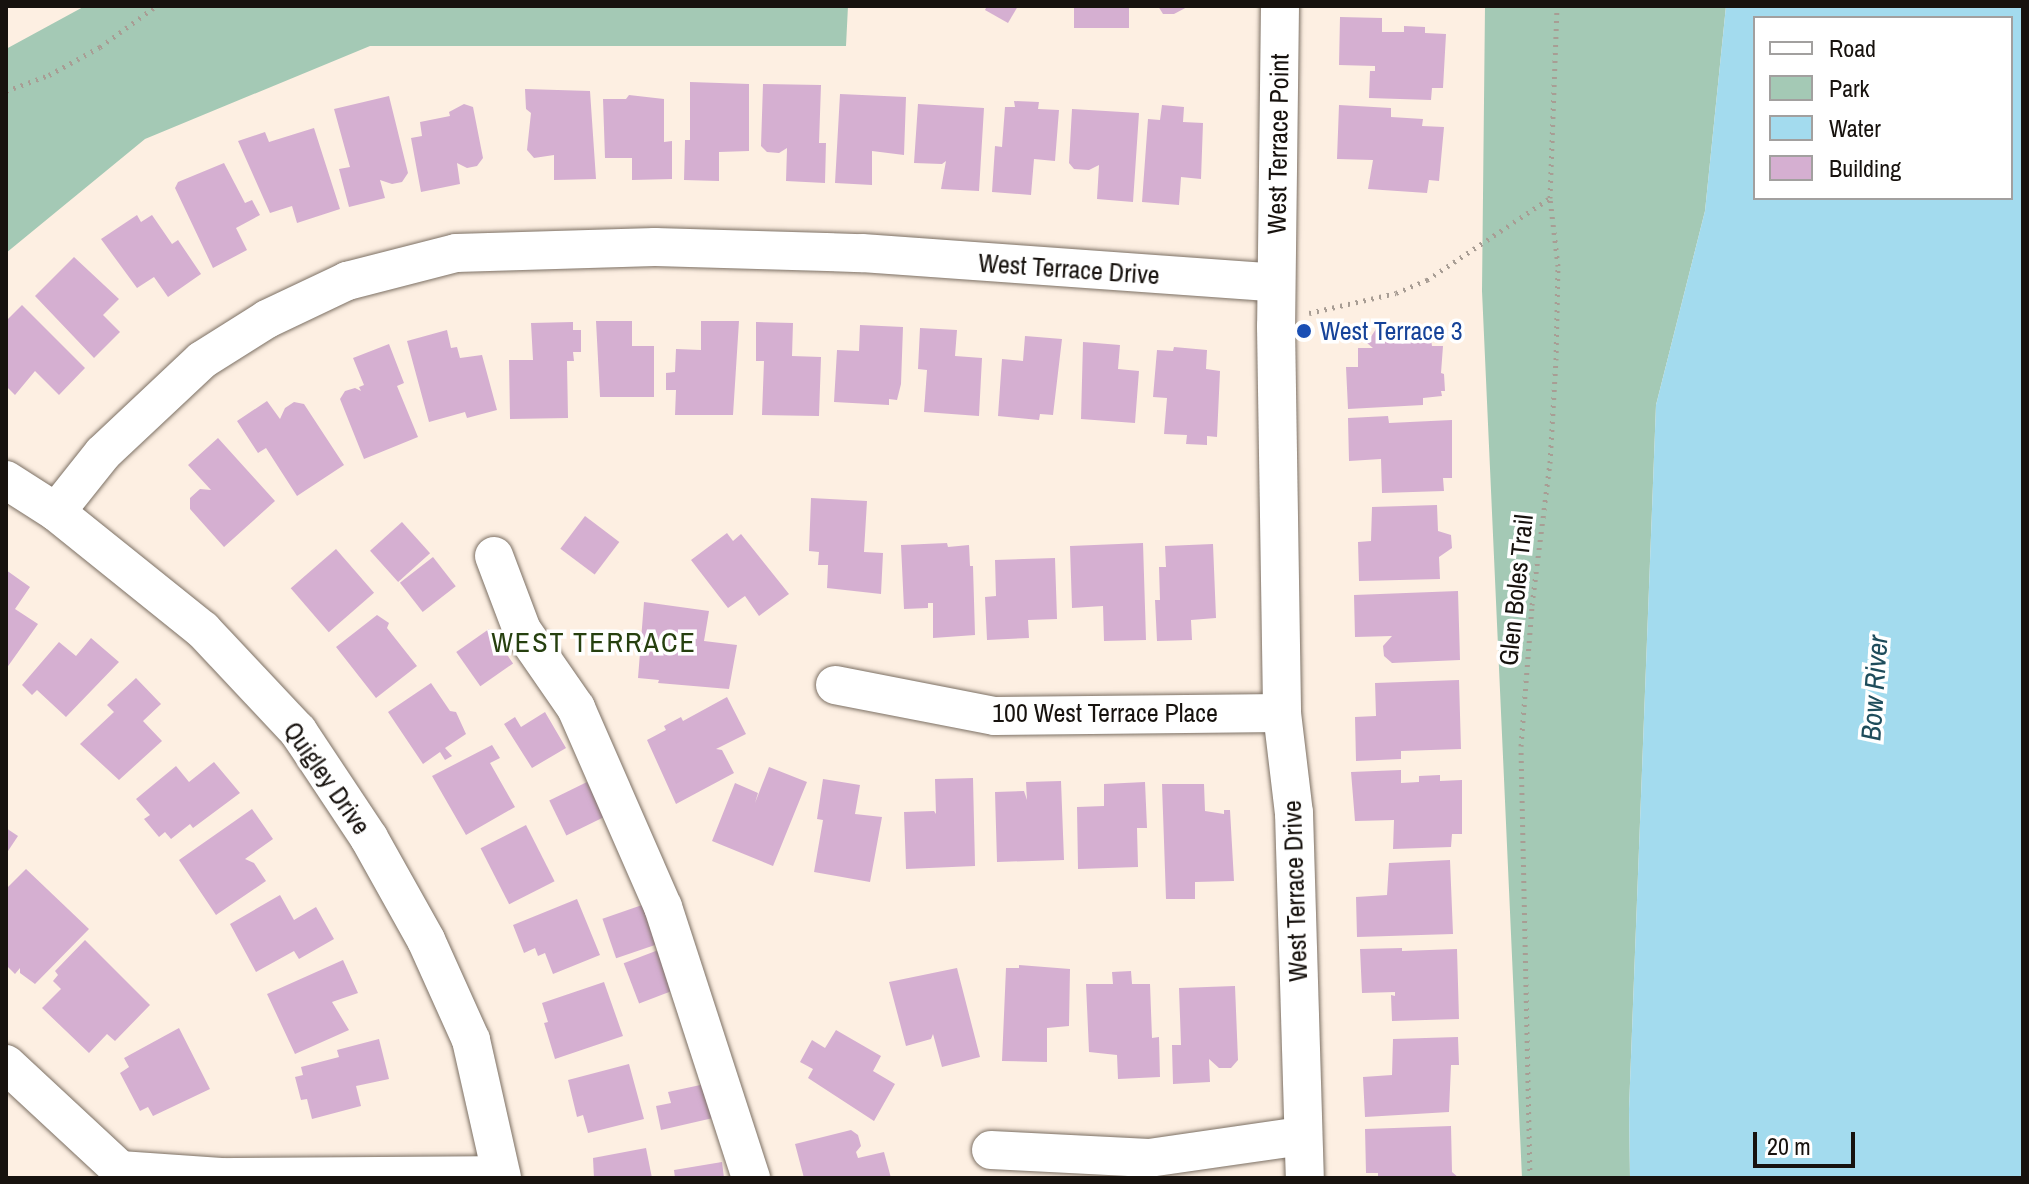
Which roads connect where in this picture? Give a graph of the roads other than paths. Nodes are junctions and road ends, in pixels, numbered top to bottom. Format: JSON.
{"nodes":[{"id":1,"x":1280,"y":6,"type":"edge"},
{"id":2,"x":1276,"y":283,"type":"junction"},
{"id":3,"x":6,"y":480,"type":"edge"},
{"id":4,"x":56,"y":512,"type":"junction"},
{"id":5,"x":494,"y":556,"type":"dead end"},
{"id":6,"x":835,"y":685,"type":"dead end"},
{"id":7,"x":1282,"y":713,"type":"junction"},
{"id":8,"x":6,"y":1064,"type":"edge"},
{"id":9,"x":1302,"y":1136,"type":"junction"},
{"id":10,"x":991,"y":1150,"type":"dead end"},
{"id":11,"x":501,"y":1176,"type":"edge"},
{"id":12,"x":751,"y":1178,"type":"edge"},
{"id":13,"x":1305,"y":1178,"type":"edge"}],
"edges":[{"from":1,"to":2,"type":"street","name":"West Terrace Point"},
{"from":2,"to":4,"type":"street","name":"West Terrace Drive"},
{"from":2,"to":7,"type":"street","name":"West Terrace Drive"},
{"from":3,"to":4,"type":"street","name":"Quigley Drive"},
{"from":4,"to":11,"type":"street","name":"Quigley Drive"},
{"from":5,"to":12,"type":"street"},
{"from":6,"to":7,"type":"street","name":"100 West Terrace Place"},
{"from":7,"to":9,"type":"street","name":"West Terrace Drive"},
{"from":8,"to":11,"type":"street"},
{"from":9,"to":10,"type":"street"},
{"from":9,"to":13,"type":"street","name":"West Terrace Drive"}]}
